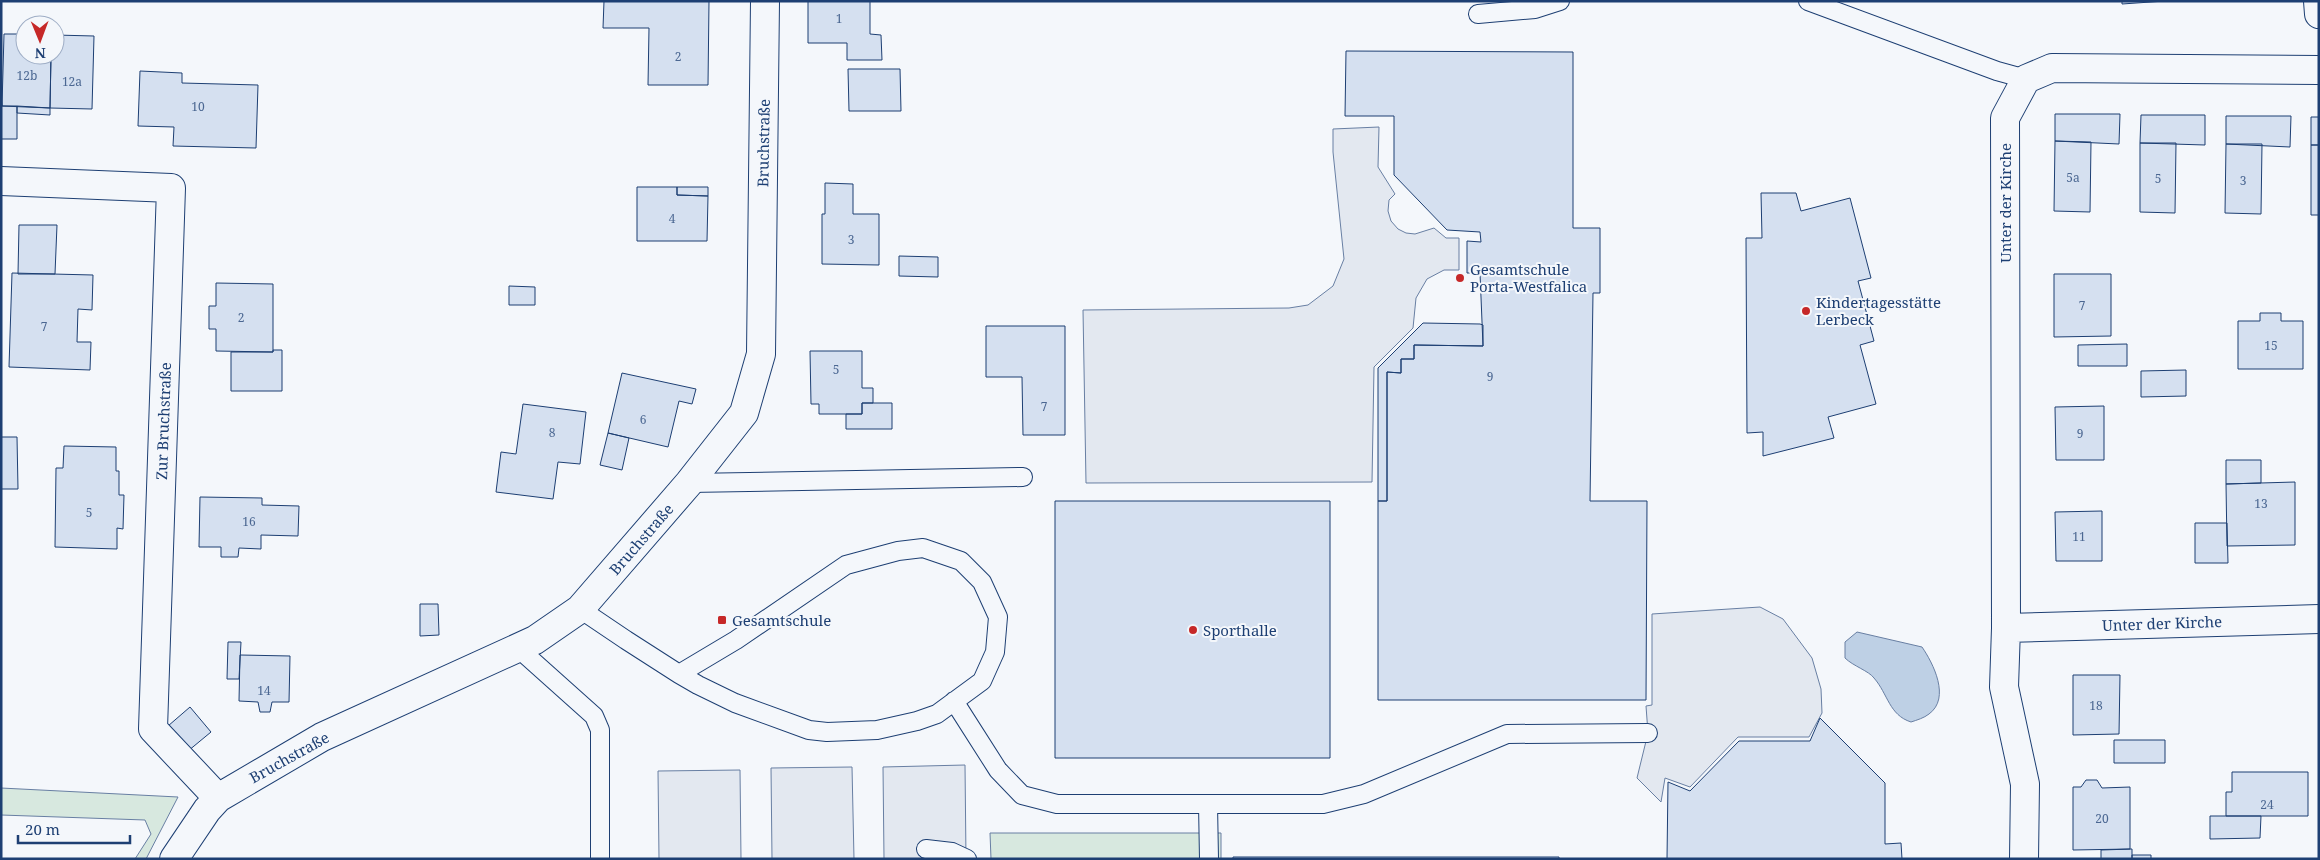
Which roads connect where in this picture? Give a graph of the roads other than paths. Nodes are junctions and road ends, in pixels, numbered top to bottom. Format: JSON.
{"nodes":[{"id":1,"x":765,"y":1,"type":"edge"},
{"id":2,"x":1560,"y":1,"type":"edge"},
{"id":3,"x":1808,"y":1,"type":"edge"},
{"id":4,"x":2318,"y":1,"type":"edge"},
{"id":5,"x":1478,"y":14,"type":"dead end"},
{"id":6,"x":2319,"y":14,"type":"edge"},
{"id":7,"x":2319,"y":70,"type":"edge"},
{"id":8,"x":2026,"y":79,"type":"junction"},
{"id":9,"x":1,"y":181,"type":"edge"},
{"id":10,"x":1023,"y":478,"type":"dead end"},
{"id":11,"x":689,"y":483,"type":"junction"},
{"id":12,"x":580,"y":609,"type":"junction"},
{"id":13,"x":2319,"y":619,"type":"edge"},
{"id":14,"x":2006,"y":628,"type":"junction"},
{"id":15,"x":518,"y":648,"type":"junction"},
{"id":16,"x":679,"y":674,"type":"junction"},
{"id":17,"x":954,"y":701,"type":"junction"},
{"id":18,"x":1648,"y":733,"type":"dead end"},
{"id":19,"x":218,"y":798,"type":"junction"},
{"id":20,"x":1208,"y":804,"type":"junction"},
{"id":21,"x":926,"y":849,"type":"dead end"},
{"id":22,"x":174,"y":859,"type":"edge"},
{"id":23,"x":600,"y":859,"type":"edge"},
{"id":24,"x":967,"y":859,"type":"edge"},
{"id":25,"x":1209,"y":859,"type":"edge"},
{"id":26,"x":2024,"y":859,"type":"edge"}],
"edges":[{"from":1,"to":11,"type":"street","name":"Bruchstraße"},
{"from":2,"to":5,"type":"lane"},
{"from":3,"to":8,"type":"lane"},
{"from":4,"to":6,"type":"street"},
{"from":7,"to":8,"type":"street"},
{"from":8,"to":14,"type":"street","name":"Unter der Kirche"},
{"from":9,"to":19,"type":"street","name":"Zur Bruchstraße"},
{"from":10,"to":11,"type":"lane"},
{"from":11,"to":12,"type":"street","name":"Bruchstraße"},
{"from":12,"to":15,"type":"street","name":"Bruchstraße"},
{"from":12,"to":16,"type":"lane"},
{"from":13,"to":14,"type":"street","name":"Unter der Kirche"},
{"from":14,"to":26,"type":"street","name":"Unter der Kirche"},
{"from":15,"to":19,"type":"street","name":"Bruchstraße"},
{"from":15,"to":23,"type":"lane"},
{"from":16,"to":17,"type":"lane"},
{"from":16,"to":17,"type":"lane"},
{"from":17,"to":20,"type":"lane"},
{"from":18,"to":20,"type":"lane"},
{"from":19,"to":22,"type":"street","name":"Bruchstraße"},
{"from":20,"to":25,"type":"lane"},
{"from":21,"to":24,"type":"lane"}]}
